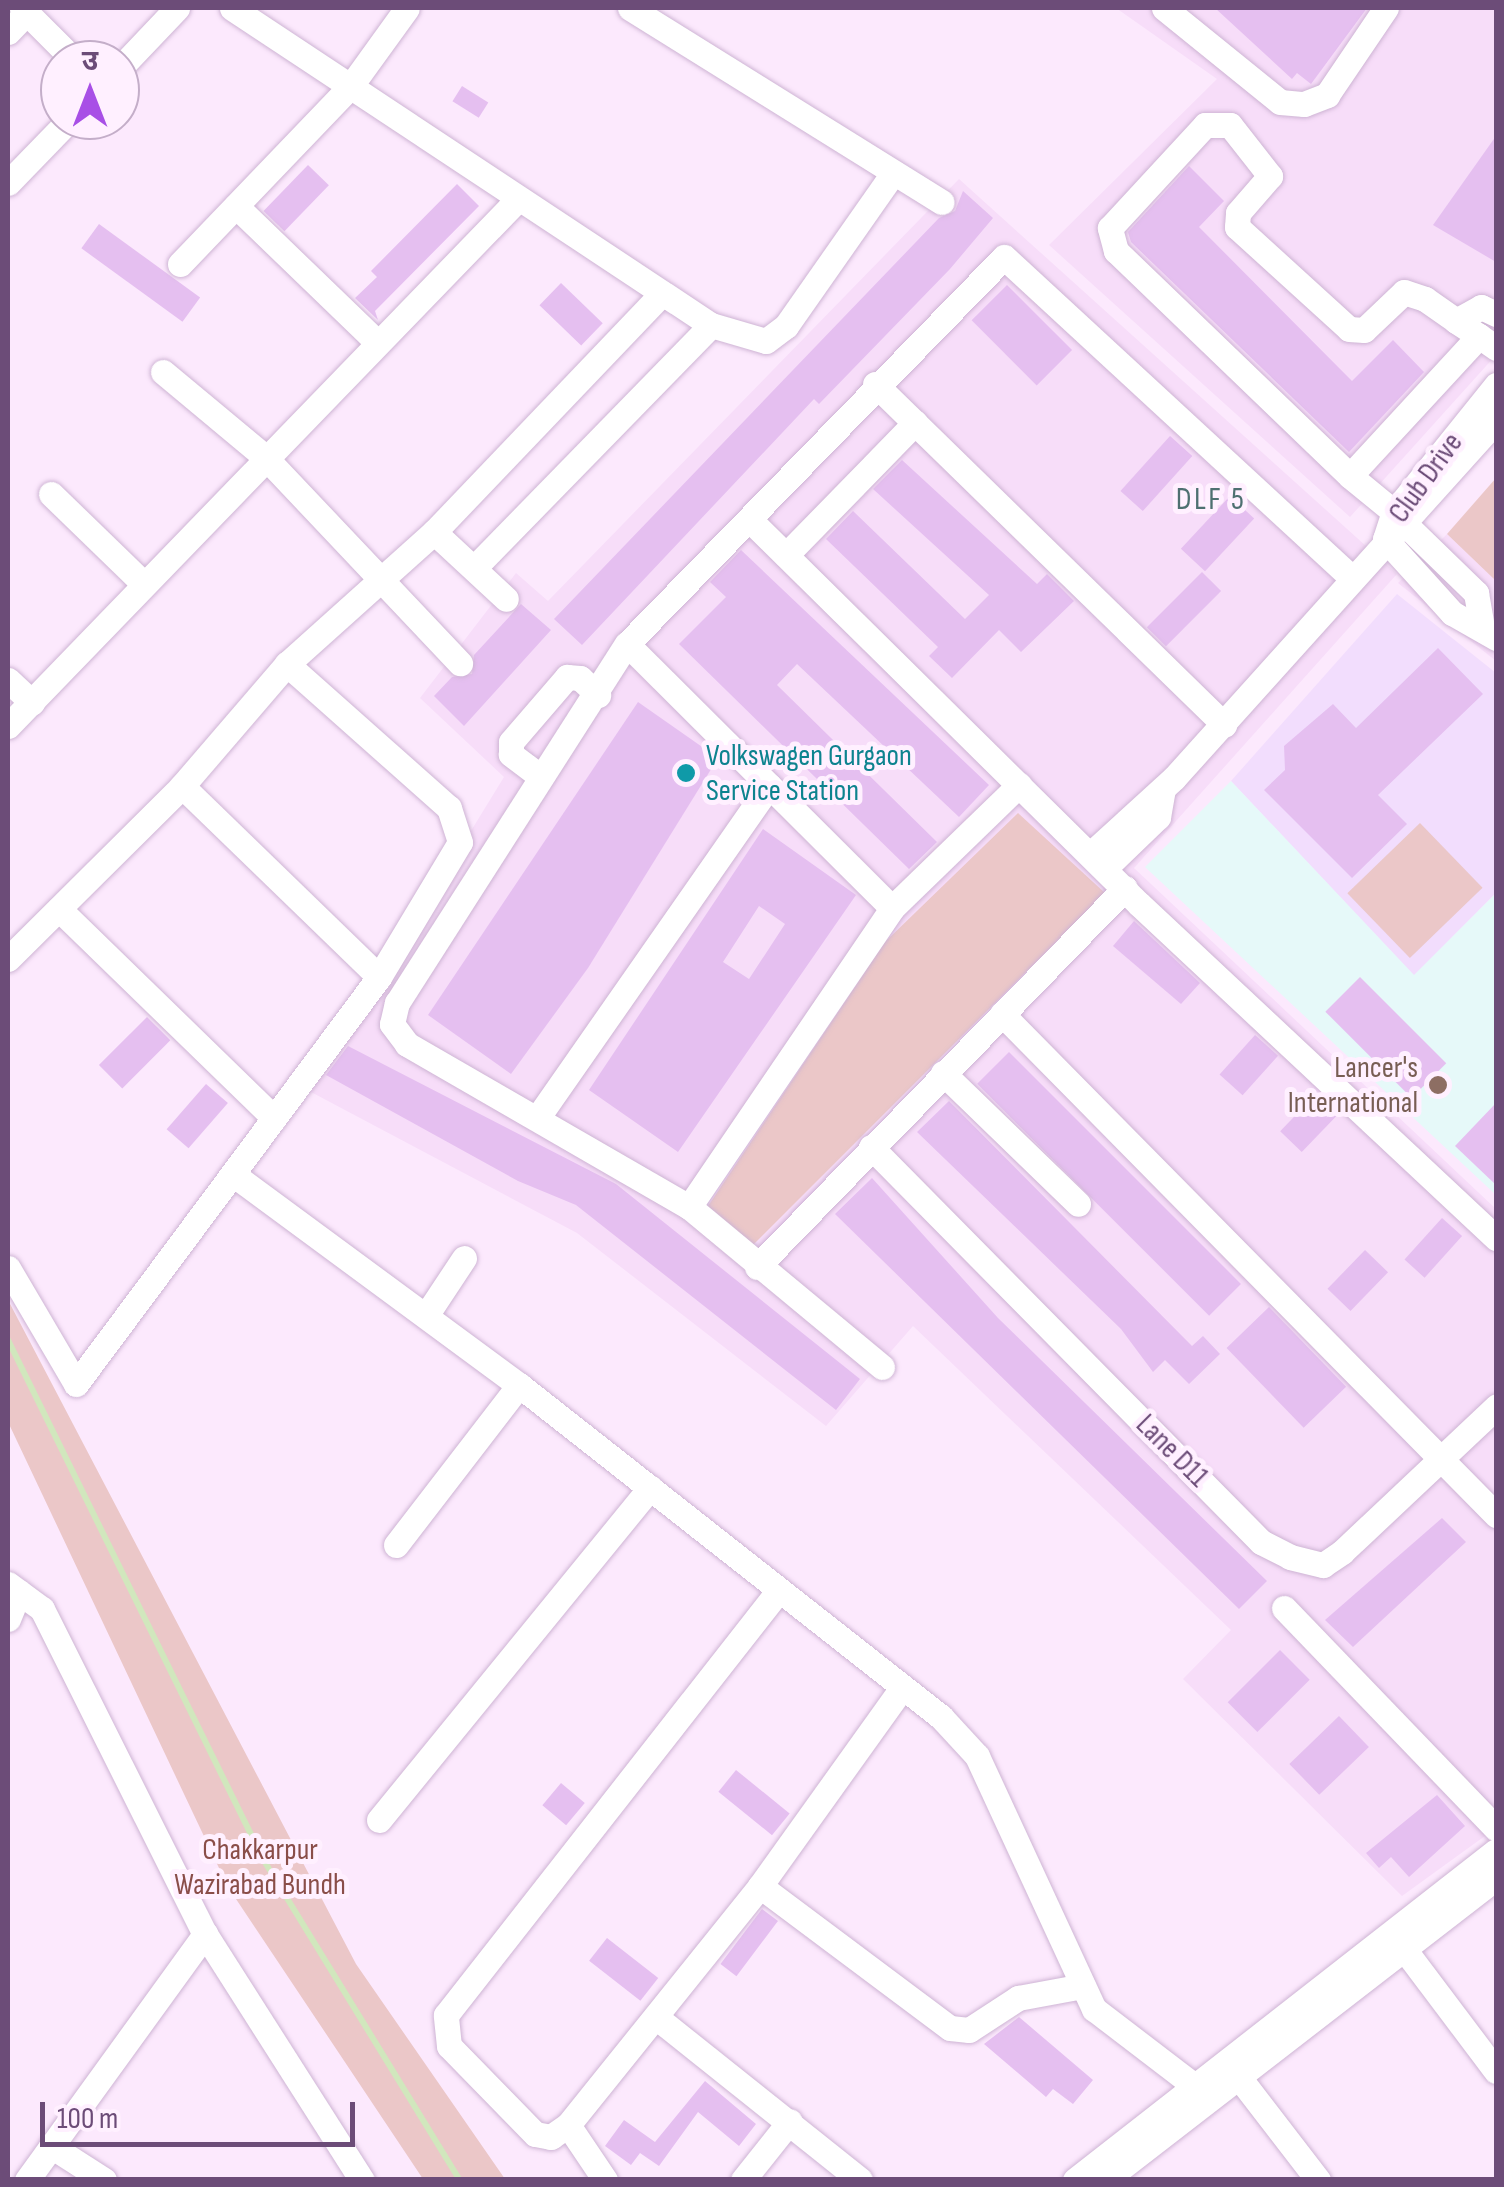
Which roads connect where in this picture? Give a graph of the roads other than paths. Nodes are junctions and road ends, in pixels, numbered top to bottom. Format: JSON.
{"nodes":[{"id":1,"x":177,"y":8,"type":"edge"},
{"id":2,"x":232,"y":8,"type":"edge"},
{"id":3,"x":407,"y":8,"type":"edge"},
{"id":4,"x":630,"y":8,"type":"edge"},
{"id":5,"x":1164,"y":8,"type":"edge"},
{"id":6,"x":1386,"y":8,"type":"edge"},
{"id":7,"x":25,"y":10,"type":"edge"},
{"id":8,"x":8,"y":32,"type":"edge"},
{"id":9,"x":54,"y":40,"type":"edge"},
{"id":10,"x":140,"y":47,"type":"edge"},
{"id":11,"x":350,"y":87,"type":"junction"},
{"id":12,"x":50,"y":140,"type":"edge"},
{"id":13,"x":893,"y":173,"type":"junction"},
{"id":14,"x":8,"y":183,"type":"edge"},
{"id":15,"x":518,"y":199,"type":"junction"},
{"id":16,"x":942,"y":202,"type":"dead end"},
{"id":17,"x":236,"y":206,"type":"junction"},
{"id":18,"x":180,"y":264,"type":"dead end"},
{"id":19,"x":662,"y":293,"type":"junction"},
{"id":20,"x":1496,"y":314,"type":"edge"},
{"id":21,"x":1456,"y":321,"type":"junction"},
{"id":22,"x":711,"y":324,"type":"junction"},
{"id":23,"x":1488,"y":342,"type":"edge"},
{"id":24,"x":378,"y":343,"type":"junction"},
{"id":25,"x":163,"y":372,"type":"dead end"},
{"id":26,"x":875,"y":384,"type":"junction"},
{"id":27,"x":1496,"y":385,"type":"edge"},
{"id":28,"x":1496,"y":420,"type":"edge"},
{"id":29,"x":915,"y":423,"type":"junction"},
{"id":30,"x":266,"y":456,"type":"junction"},
{"id":31,"x":1350,"y":476,"type":"junction"},
{"id":32,"x":50,"y":494,"type":"dead end"},
{"id":33,"x":750,"y":520,"type":"junction"},
{"id":34,"x":1395,"y":525,"type":"junction"},
{"id":35,"x":434,"y":532,"type":"junction"},
{"id":36,"x":786,"y":555,"type":"junction"},
{"id":37,"x":474,"y":568,"type":"junction"},
{"id":38,"x":382,"y":576,"type":"junction"},
{"id":39,"x":1352,"y":578,"type":"junction"},
{"id":40,"x":144,"y":584,"type":"junction"},
{"id":41,"x":506,"y":599,"type":"dead end"},
{"id":42,"x":1492,"y":634,"type":"edge"},
{"id":43,"x":626,"y":644,"type":"junction"},
{"id":44,"x":460,"y":663,"type":"dead end"},
{"id":45,"x":287,"y":664,"type":"junction"},
{"id":46,"x":8,"y":680,"type":"edge"},
{"id":47,"x":598,"y":695,"type":"junction"},
{"id":48,"x":32,"y":702,"type":"junction"},
{"id":49,"x":1224,"y":725,"type":"junction"},
{"id":50,"x":8,"y":726,"type":"edge"},
{"id":51,"x":541,"y":777,"type":"junction"},
{"id":52,"x":1019,"y":785,"type":"junction"},
{"id":53,"x":182,"y":786,"type":"junction"},
{"id":54,"x":770,"y":786,"type":"junction"},
{"id":55,"x":1100,"y":858,"type":"junction"},
{"id":56,"x":1125,"y":888,"type":"junction"},
{"id":57,"x":892,"y":908,"type":"junction"},
{"id":58,"x":60,"y":909,"type":"junction"},
{"id":59,"x":8,"y":959,"type":"edge"},
{"id":60,"x":379,"y":977,"type":"junction"},
{"id":61,"x":1002,"y":1014,"type":"junction"},
{"id":62,"x":943,"y":1074,"type":"junction"},
{"id":63,"x":538,"y":1116,"type":"junction"},
{"id":64,"x":274,"y":1118,"type":"junction"},
{"id":65,"x":871,"y":1146,"type":"junction"},
{"id":66,"x":234,"y":1175,"type":"junction"},
{"id":67,"x":1078,"y":1204,"type":"dead end"},
{"id":68,"x":689,"y":1207,"type":"junction"},
{"id":69,"x":1496,"y":1238,"type":"edge"},
{"id":70,"x":464,"y":1258,"type":"dead end"},
{"id":71,"x":757,"y":1267,"type":"junction"},
{"id":72,"x":8,"y":1268,"type":"edge"},
{"id":73,"x":427,"y":1314,"type":"junction"},
{"id":74,"x":882,"y":1367,"type":"dead end"},
{"id":75,"x":520,"y":1385,"type":"junction"},
{"id":76,"x":1496,"y":1407,"type":"edge"},
{"id":77,"x":1437,"y":1456,"type":"junction"},
{"id":78,"x":650,"y":1488,"type":"junction"},
{"id":79,"x":1496,"y":1516,"type":"edge"},
{"id":80,"x":396,"y":1545,"type":"dead end"},
{"id":81,"x":13,"y":1588,"type":"edge"},
{"id":82,"x":779,"y":1590,"type":"junction"},
{"id":83,"x":1284,"y":1608,"type":"dead end"},
{"id":84,"x":8,"y":1619,"type":"edge"},
{"id":85,"x":902,"y":1688,"type":"junction"},
{"id":86,"x":379,"y":1820,"type":"dead end"},
{"id":87,"x":1496,"y":1828,"type":"edge"},
{"id":88,"x":1496,"y":1851,"type":"edge"},
{"id":89,"x":1496,"y":1878,"type":"edge"},
{"id":90,"x":760,"y":1886,"type":"junction"},
{"id":91,"x":206,"y":1934,"type":"junction"},
{"id":92,"x":1398,"y":1941,"type":"junction"},
{"id":93,"x":1084,"y":1986,"type":"junction"},
{"id":94,"x":656,"y":2017,"type":"junction"},
{"id":95,"x":1233,"y":2070,"type":"junction"},
{"id":96,"x":1496,"y":2071,"type":"edge"},
{"id":97,"x":1196,"y":2087,"type":"junction"},
{"id":98,"x":790,"y":2121,"type":"junction"},
{"id":99,"x":568,"y":2124,"type":"junction"},
{"id":100,"x":52,"y":2146,"type":"junction"},
{"id":101,"x":1108,"y":2173,"type":"edge"},
{"id":102,"x":27,"y":2180,"type":"edge"},
{"id":103,"x":104,"y":2180,"type":"edge"},
{"id":104,"x":362,"y":2180,"type":"edge"},
{"id":105,"x":605,"y":2180,"type":"edge"},
{"id":106,"x":742,"y":2180,"type":"edge"},
{"id":107,"x":860,"y":2180,"type":"edge"},
{"id":108,"x":1075,"y":2180,"type":"edge"},
{"id":109,"x":1318,"y":2180,"type":"edge"}],
"edges":[{"from":1,"to":10,"type":"street"},
{"from":2,"to":11,"type":"street"},
{"from":3,"to":11,"type":"street"},
{"from":4,"to":13,"type":"street"},
{"from":5,"to":6,"type":"street"},
{"from":7,"to":8,"type":"street"},
{"from":7,"to":9,"type":"street"},
{"from":11,"to":15,"type":"street"},
{"from":11,"to":17,"type":"street"},
{"from":12,"to":14,"type":"street"},
{"from":13,"to":16,"type":"street"},
{"from":13,"to":22,"type":"street"},
{"from":15,"to":19,"type":"street"},
{"from":15,"to":24,"type":"street"},
{"from":17,"to":18,"type":"street"},
{"from":17,"to":24,"type":"street"},
{"from":19,"to":22,"type":"street"},
{"from":19,"to":35,"type":"street"},
{"from":20,"to":21,"type":"street"},
{"from":21,"to":23,"type":"street"},
{"from":21,"to":31,"type":"street"},
{"from":22,"to":37,"type":"street"},
{"from":23,"to":31,"type":"street"},
{"from":24,"to":30,"type":"street"},
{"from":25,"to":30,"type":"street"},
{"from":26,"to":29,"type":"street"},
{"from":26,"to":33,"type":"street"},
{"from":26,"to":39,"type":"street"},
{"from":27,"to":34,"type":"street","name":"Club Drive"},
{"from":28,"to":34,"type":"street","name":"Club Drive"},
{"from":29,"to":36,"type":"street"},
{"from":29,"to":49,"type":"street"},
{"from":30,"to":38,"type":"street"},
{"from":30,"to":40,"type":"street"},
{"from":31,"to":34,"type":"street"},
{"from":32,"to":40,"type":"street"},
{"from":33,"to":36,"type":"street"},
{"from":33,"to":43,"type":"street"},
{"from":34,"to":39,"type":"street"},
{"from":34,"to":42,"type":"street"},
{"from":35,"to":37,"type":"street"},
{"from":35,"to":38,"type":"street"},
{"from":36,"to":52,"type":"street"},
{"from":37,"to":41,"type":"street"},
{"from":38,"to":44,"type":"street"},
{"from":38,"to":45,"type":"street"},
{"from":39,"to":49,"type":"street"},
{"from":40,"to":48,"type":"street"},
{"from":43,"to":47,"type":"street"},
{"from":43,"to":54,"type":"street"},
{"from":45,"to":53,"type":"street"},
{"from":45,"to":60,"type":"street"},
{"from":46,"to":48,"type":"street"},
{"from":47,"to":51,"type":"street"},
{"from":47,"to":51,"type":"street"},
{"from":48,"to":50,"type":"street"},
{"from":49,"to":55,"type":"street"},
{"from":51,"to":63,"type":"street"},
{"from":52,"to":55,"type":"street"},
{"from":52,"to":57,"type":"street"},
{"from":53,"to":58,"type":"street"},
{"from":53,"to":60,"type":"street"},
{"from":54,"to":57,"type":"street"},
{"from":54,"to":63,"type":"street"},
{"from":55,"to":56,"type":"street"},
{"from":56,"to":61,"type":"street"},
{"from":56,"to":69,"type":"street"},
{"from":57,"to":68,"type":"street"},
{"from":58,"to":59,"type":"street"},
{"from":58,"to":64,"type":"street"},
{"from":60,"to":64,"type":"street"},
{"from":61,"to":62,"type":"street"},
{"from":61,"to":77,"type":"street"},
{"from":62,"to":65,"type":"street"},
{"from":62,"to":67,"type":"street"},
{"from":63,"to":68,"type":"street"},
{"from":64,"to":66,"type":"street"},
{"from":65,"to":71,"type":"street"},
{"from":65,"to":77,"type":"street","name":"Lane D11"},
{"from":66,"to":72,"type":"street"},
{"from":66,"to":73,"type":"street"},
{"from":68,"to":71,"type":"street"},
{"from":70,"to":73,"type":"street"},
{"from":71,"to":74,"type":"street"},
{"from":73,"to":75,"type":"street"},
{"from":75,"to":78,"type":"street"},
{"from":75,"to":80,"type":"street"},
{"from":76,"to":77,"type":"street","name":"Lane D11"},
{"from":77,"to":79,"type":"street"},
{"from":78,"to":82,"type":"street"},
{"from":78,"to":86,"type":"street"},
{"from":81,"to":84,"type":"street"},
{"from":81,"to":91,"type":"street"},
{"from":82,"to":85,"type":"street"},
{"from":82,"to":99,"type":"street"},
{"from":83,"to":87,"type":"street"},
{"from":85,"to":90,"type":"street"},
{"from":85,"to":93,"type":"street"},
{"from":88,"to":92,"type":"street"},
{"from":89,"to":92,"type":"street"},
{"from":90,"to":93,"type":"street"},
{"from":90,"to":94,"type":"street"},
{"from":91,"to":100,"type":"street"},
{"from":91,"to":104,"type":"street"},
{"from":92,"to":95,"type":"street"},
{"from":92,"to":96,"type":"street"},
{"from":93,"to":97,"type":"street"},
{"from":94,"to":98,"type":"street"},
{"from":94,"to":99,"type":"street"},
{"from":95,"to":97,"type":"street"},
{"from":95,"to":101,"type":"street"},
{"from":95,"to":109,"type":"street"},
{"from":97,"to":101,"type":"street"},
{"from":98,"to":106,"type":"street"},
{"from":98,"to":107,"type":"street"},
{"from":99,"to":105,"type":"street"},
{"from":100,"to":102,"type":"street"},
{"from":100,"to":103,"type":"street"},
{"from":101,"to":108,"type":"street"}]}
